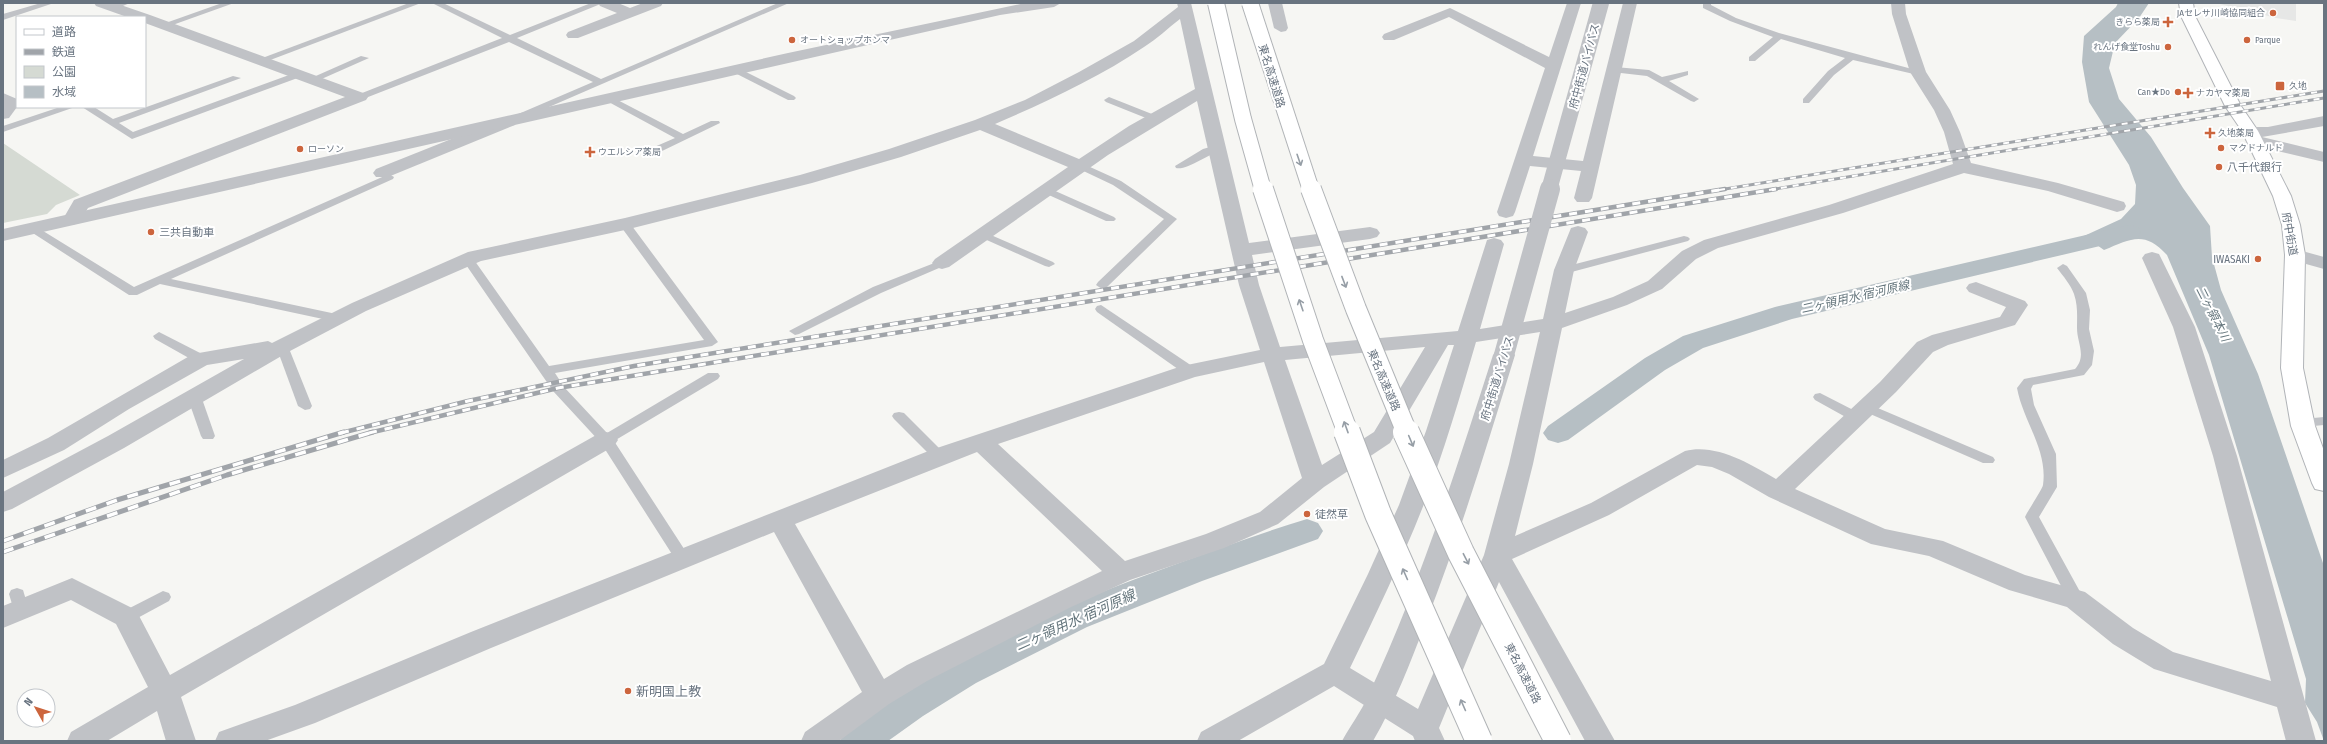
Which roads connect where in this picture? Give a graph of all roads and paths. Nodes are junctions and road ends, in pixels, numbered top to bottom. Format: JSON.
{"nodes":[{"id":1,"x":50,"y":3,"type":"edge"},
{"id":2,"x":230,"y":3,"type":"edge"},
{"id":3,"x":417,"y":3,"type":"edge"},
{"id":4,"x":436,"y":3,"type":"edge"},
{"id":5,"x":599,"y":3,"type":"edge"},
{"id":6,"x":605,"y":3,"type":"edge"},
{"id":7,"x":656,"y":3,"type":"edge"},
{"id":8,"x":785,"y":3,"type":"edge"},
{"id":9,"x":1054,"y":3,"type":"edge"},
{"id":10,"x":1216,"y":3,"type":"edge"},
{"id":11,"x":1250,"y":3,"type":"edge"},
{"id":12,"x":1275,"y":3,"type":"edge"},
{"id":13,"x":1574,"y":3,"type":"edge"},
{"id":14,"x":1601,"y":3,"type":"edge"},
{"id":15,"x":1630,"y":3,"type":"edge"},
{"id":16,"x":1707,"y":3,"type":"edge"},
{"id":17,"x":1898,"y":3,"type":"edge"},
{"id":18,"x":2186,"y":3,"type":"edge"},
{"id":19,"x":113,"y":4,"type":"edge"},
{"id":20,"x":1185,"y":5,"type":"edge"},
{"id":21,"x":630,"y":13,"type":"junction"},
{"id":22,"x":139,"y":16,"type":"edge"},
{"id":23,"x":3,"y":17,"type":"edge"},
{"id":24,"x":146,"y":18,"type":"edge"},
{"id":25,"x":164,"y":25,"type":"junction"},
{"id":26,"x":1281,"y":28,"type":"dead end"},
{"id":27,"x":572,"y":35,"type":"dead end"},
{"id":28,"x":1389,"y":36,"type":"dead end"},
{"id":29,"x":1778,"y":36,"type":"junction"},
{"id":30,"x":509,"y":39,"type":"junction"},
{"id":31,"x":1851,"y":57,"type":"junction"},
{"id":32,"x":364,"y":58,"type":"dead end"},
{"id":33,"x":262,"y":60,"type":"junction"},
{"id":34,"x":1752,"y":60,"type":"dead end"},
{"id":35,"x":1554,"y":66,"type":"junction"},
{"id":36,"x":736,"y":70,"type":"junction"},
{"id":37,"x":1615,"y":70,"type":"junction"},
{"id":38,"x":1918,"y":72,"type":"junction"},
{"id":39,"x":1685,"y":73,"type":"dead end"},
{"id":40,"x":307,"y":76,"type":"junction"},
{"id":41,"x":236,"y":78,"type":"dead end"},
{"id":42,"x":1661,"y":80,"type":"junction"},
{"id":43,"x":600,"y":82,"type":"junction"},
{"id":44,"x":1203,"y":91,"type":"junction"},
{"id":45,"x":360,"y":96,"type":"junction"},
{"id":46,"x":3,"y":98,"type":"edge"},
{"id":47,"x":608,"y":98,"type":"junction"},
{"id":48,"x":791,"y":98,"type":"dead end"},
{"id":49,"x":1694,"y":99,"type":"dead end"},
{"id":50,"x":1109,"y":100,"type":"dead end"},
{"id":51,"x":1806,"y":101,"type":"dead end"},
{"id":52,"x":67,"y":108,"type":"edge"},
{"id":53,"x":88,"y":108,"type":"edge"},
{"id":54,"x":3,"y":114,"type":"edge"},
{"id":55,"x":1154,"y":118,"type":"junction"},
{"id":56,"x":514,"y":119,"type":"junction"},
{"id":57,"x":2324,"y":121,"type":"edge"},
{"id":58,"x":111,"y":123,"type":"junction"},
{"id":59,"x":715,"y":124,"type":"dead end"},
{"id":60,"x":981,"y":124,"type":"junction"},
{"id":61,"x":3,"y":129,"type":"edge"},
{"id":62,"x":2252,"y":135,"type":"junction"},
{"id":63,"x":683,"y":138,"type":"junction"},
{"id":64,"x":1217,"y":148,"type":"junction"},
{"id":65,"x":656,"y":150,"type":"dead end"},
{"id":66,"x":2324,"y":157,"type":"edge"},
{"id":67,"x":1522,"y":160,"type":"junction"},
{"id":68,"x":1079,"y":165,"type":"junction"},
{"id":69,"x":1180,"y":166,"type":"dead end"},
{"id":70,"x":1590,"y":167,"type":"junction"},
{"id":71,"x":1963,"y":167,"type":"junction"},
{"id":72,"x":386,"y":175,"type":"joint"},
{"id":73,"x":1044,"y":190,"type":"junction"},
{"id":74,"x":1583,"y":198,"type":"dead end"},
{"id":75,"x":2117,"y":206,"type":"dead end"},
{"id":76,"x":1506,"y":212,"type":"dead end"},
{"id":77,"x":72,"y":219,"type":"junction"},
{"id":78,"x":1110,"y":219,"type":"dead end"},
{"id":79,"x":625,"y":224,"type":"junction"},
{"id":80,"x":31,"y":228,"type":"junction"},
{"id":81,"x":1578,"y":232,"type":"dead end"},
{"id":82,"x":1370,"y":233,"type":"dead end"},
{"id":83,"x":3,"y":235,"type":"edge"},
{"id":84,"x":984,"y":235,"type":"junction"},
{"id":85,"x":1684,"y":239,"type":"dead end"},
{"id":86,"x":1494,"y":244,"type":"dead end"},
{"id":87,"x":1242,"y":250,"type":"junction"},
{"id":88,"x":2295,"y":255,"type":"junction"},
{"id":89,"x":2152,"y":258,"type":"dead end"},
{"id":90,"x":468,"y":259,"type":"junction"},
{"id":91,"x":942,"y":263,"type":"joint"},
{"id":92,"x":2324,"y":263,"type":"edge"},
{"id":93,"x":1049,"y":264,"type":"dead end"},
{"id":94,"x":2063,"y":268,"type":"dead end"},
{"id":95,"x":1564,"y":270,"type":"junction"},
{"id":96,"x":157,"y":280,"type":"junction"},
{"id":97,"x":1102,"y":285,"type":"dead end"},
{"id":98,"x":1976,"y":288,"type":"dead end"},
{"id":99,"x":1101,"y":309,"type":"dead end"},
{"id":100,"x":337,"y":318,"type":"junction"},
{"id":101,"x":1553,"y":324,"type":"junction"},
{"id":102,"x":795,"y":331,"type":"dead end"},
{"id":103,"x":159,"y":336,"type":"dead end"},
{"id":104,"x":1454,"y":338,"type":"junction"},
{"id":105,"x":282,"y":346,"type":"junction"},
{"id":106,"x":1272,"y":354,"type":"junction"},
{"id":107,"x":200,"y":360,"type":"junction"},
{"id":108,"x":546,"y":371,"type":"junction"},
{"id":109,"x":1190,"y":371,"type":"junction"},
{"id":110,"x":713,"y":376,"type":"dead end"},
{"id":111,"x":194,"y":396,"type":"junction"},
{"id":112,"x":1820,"y":397,"type":"dead end"},
{"id":113,"x":305,"y":406,"type":"dead end"},
{"id":114,"x":1861,"y":412,"type":"junction"},
{"id":115,"x":899,"y":416,"type":"dead end"},
{"id":116,"x":2324,"y":421,"type":"edge"},
{"id":117,"x":2303,"y":423,"type":"junction"},
{"id":118,"x":208,"y":436,"type":"dead end"},
{"id":119,"x":606,"y":440,"type":"junction"},
{"id":120,"x":982,"y":443,"type":"junction"},
{"id":121,"x":939,"y":456,"type":"junction"},
{"id":122,"x":1988,"y":460,"type":"dead end"},
{"id":123,"x":2320,"y":463,"type":"edge"},
{"id":124,"x":3,"y":470,"type":"edge"},
{"id":125,"x":1315,"y":481,"type":"junction"},
{"id":126,"x":2324,"y":483,"type":"edge"},
{"id":127,"x":1778,"y":491,"type":"junction"},
{"id":128,"x":3,"y":503,"type":"edge"},
{"id":129,"x":780,"y":520,"type":"junction"},
{"id":130,"x":1497,"y":555,"type":"junction"},
{"id":131,"x":682,"y":558,"type":"junction"},
{"id":132,"x":1121,"y":573,"type":"junction"},
{"id":133,"x":163,"y":597,"type":"dead end"},
{"id":134,"x":2076,"y":599,"type":"junction"},
{"id":135,"x":14,"y":607,"type":"edge"},
{"id":136,"x":126,"y":617,"type":"junction"},
{"id":137,"x":1334,"y":672,"type":"junction"},
{"id":138,"x":165,"y":692,"type":"junction"},
{"id":139,"x":879,"y":696,"type":"junction"},
{"id":140,"x":2290,"y":699,"type":"junction"},
{"id":141,"x":1380,"y":702,"type":"junction"},
{"id":142,"x":1427,"y":735,"type":"edge"},
{"id":143,"x":830,"y":737,"type":"edge"},
{"id":144,"x":82,"y":741,"type":"edge"},
{"id":145,"x":181,"y":741,"type":"edge"},
{"id":146,"x":230,"y":741,"type":"edge"},
{"id":147,"x":1212,"y":741,"type":"edge"},
{"id":148,"x":1358,"y":741,"type":"edge"},
{"id":149,"x":1479,"y":741,"type":"edge"},
{"id":150,"x":1558,"y":741,"type":"edge"},
{"id":151,"x":1600,"y":741,"type":"edge"},
{"id":152,"x":2301,"y":741,"type":"edge"}],
"edges":[{"from":1,"to":23,"type":"lane"},
{"from":2,"to":25,"type":"lane"},
{"from":3,"to":33,"type":"lane"},
{"from":4,"to":30,"type":"lane"},
{"from":5,"to":30,"type":"lane"},
{"from":6,"to":21,"type":"street"},
{"from":7,"to":21,"type":"street"},
{"from":8,"to":43,"type":"lane"},
{"from":9,"to":36,"type":"street"},
{"from":149,"to":10,"type":"main road","one_way":true,"bridge":true},
{"from":11,"to":150,"type":"main road","name":"東名高速道路","one_way":true,"bridge":true},
{"from":12,"to":26,"type":"street"},
{"from":13,"to":35,"type":"street"},
{"from":14,"to":141,"type":"street","name":"府中街道バイパス","bridge":true},
{"from":15,"to":37,"type":"street"},
{"from":16,"to":29,"type":"lane"},
{"from":17,"to":38,"type":"street"},
{"from":18,"to":62,"type":"main road","name":"府中街道"},
{"from":19,"to":22,"type":"street"},
{"from":20,"to":44,"type":"street"},
{"from":20,"to":60,"type":"street"},
{"from":21,"to":27,"type":"street"},
{"from":24,"to":25,"type":"street"},
{"from":25,"to":33,"type":"street"},
{"from":28,"to":35,"type":"street"},
{"from":29,"to":31,"type":"lane"},
{"from":29,"to":34,"type":"lane"},
{"from":30,"to":43,"type":"lane"},
{"from":30,"to":45,"type":"lane"},
{"from":31,"to":38,"type":"lane"},
{"from":31,"to":51,"type":"lane"},
{"from":32,"to":40,"type":"lane"},
{"from":33,"to":40,"type":"street"},
{"from":35,"to":67,"type":"street"},
{"from":36,"to":47,"type":"street"},
{"from":36,"to":48,"type":"lane"},
{"from":37,"to":42,"type":"lane"},
{"from":37,"to":70,"type":"street"},
{"from":38,"to":71,"type":"street"},
{"from":39,"to":42,"type":"lane"},
{"from":40,"to":45,"type":"street"},
{"from":40,"to":58,"type":"lane"},
{"from":41,"to":58,"type":"lane"},
{"from":42,"to":49,"type":"lane"},
{"from":43,"to":56,"type":"lane"},
{"from":44,"to":55,"type":"street"},
{"from":44,"to":64,"type":"street"},
{"from":45,"to":77,"type":"street"},
{"from":46,"to":54,"type":"street"},
{"from":47,"to":56,"type":"street"},
{"from":47,"to":63,"type":"lane"},
{"from":50,"to":55,"type":"lane"},
{"from":52,"to":61,"type":"lane"},
{"from":53,"to":58,"type":"lane"},
{"from":55,"to":68,"type":"street"},
{"from":56,"to":72,"type":"street"},
{"from":56,"to":77,"type":"street"},
{"from":57,"to":62,"type":"street"},
{"from":59,"to":63,"type":"lane"},
{"from":60,"to":68,"type":"street"},
{"from":60,"to":79,"type":"street"},
{"from":62,"to":66,"type":"street"},
{"from":62,"to":88,"type":"main road","name":"府中街道"},
{"from":63,"to":65,"type":"lane"},
{"from":64,"to":69,"type":"lane"},
{"from":64,"to":87,"type":"street"},
{"from":67,"to":70,"type":"street"},
{"from":67,"to":76,"type":"street"},
{"from":68,"to":73,"type":"street"},
{"from":68,"to":97,"type":"lane"},
{"from":70,"to":74,"type":"street"},
{"from":71,"to":75,"type":"street"},
{"from":71,"to":101,"type":"street"},
{"from":72,"to":96,"type":"lane"},
{"from":73,"to":78,"type":"lane"},
{"from":73,"to":84,"type":"street"},
{"from":77,"to":80,"type":"street"},
{"from":79,"to":90,"type":"street"},
{"from":79,"to":108,"type":"lane"},
{"from":80,"to":83,"type":"street"},
{"from":80,"to":96,"type":"lane"},
{"from":81,"to":95,"type":"street"},
{"from":82,"to":87,"type":"street"},
{"from":84,"to":91,"type":"street"},
{"from":84,"to":93,"type":"lane"},
{"from":85,"to":95,"type":"lane"},
{"from":86,"to":104,"type":"street"},
{"from":87,"to":106,"type":"street"},
{"from":88,"to":92,"type":"street"},
{"from":88,"to":117,"type":"main road","name":"府中街道"},
{"from":89,"to":140,"type":"street"},
{"from":90,"to":100,"type":"street"},
{"from":90,"to":108,"type":"lane"},
{"from":91,"to":102,"type":"lane"},
{"from":94,"to":134,"type":"lane"},
{"from":95,"to":101,"type":"street"},
{"from":96,"to":100,"type":"lane"},
{"from":98,"to":114,"type":"street"},
{"from":99,"to":109,"type":"lane"},
{"from":100,"to":105,"type":"street"},
{"from":101,"to":104,"type":"street"},
{"from":101,"to":130,"type":"street"},
{"from":103,"to":107,"type":"lane"},
{"from":104,"to":106,"type":"street"},
{"from":104,"to":125,"type":"street"},
{"from":104,"to":137,"type":"street"},
{"from":105,"to":107,"type":"street"},
{"from":105,"to":111,"type":"street"},
{"from":105,"to":113,"type":"lane"},
{"from":106,"to":109,"type":"street"},
{"from":106,"to":125,"type":"street"},
{"from":107,"to":124,"type":"street"},
{"from":108,"to":119,"type":"lane"},
{"from":109,"to":120,"type":"street"},
{"from":110,"to":119,"type":"lane"},
{"from":111,"to":118,"type":"lane"},
{"from":111,"to":128,"type":"street"},
{"from":112,"to":114,"type":"lane"},
{"from":114,"to":122,"type":"lane"},
{"from":114,"to":127,"type":"street"},
{"from":115,"to":121,"type":"lane"},
{"from":116,"to":117,"type":"lane"},
{"from":117,"to":123,"type":"main road","name":"府中街道"},
{"from":119,"to":131,"type":"lane"},
{"from":119,"to":138,"type":"street"},
{"from":120,"to":121,"type":"street"},
{"from":120,"to":132,"type":"street"},
{"from":121,"to":129,"type":"street"},
{"from":123,"to":126,"type":"main road","name":"府中街道"},
{"from":125,"to":132,"type":"street"},
{"from":127,"to":130,"type":"street"},
{"from":127,"to":134,"type":"street"},
{"from":129,"to":131,"type":"street"},
{"from":129,"to":139,"type":"street"},
{"from":130,"to":142,"type":"street"},
{"from":130,"to":151,"type":"street"},
{"from":131,"to":146,"type":"street"},
{"from":132,"to":139,"type":"street"},
{"from":133,"to":136,"type":"lane"},
{"from":134,"to":140,"type":"street"},
{"from":135,"to":136,"type":"street"},
{"from":136,"to":138,"type":"street"},
{"from":137,"to":141,"type":"street"},
{"from":137,"to":147,"type":"street"},
{"from":138,"to":144,"type":"street"},
{"from":138,"to":145,"type":"street"},
{"from":139,"to":143,"type":"street"},
{"from":140,"to":152,"type":"street"},
{"from":141,"to":142,"type":"street"},
{"from":141,"to":148,"type":"street","name":"府中街道バイパス"}]}
